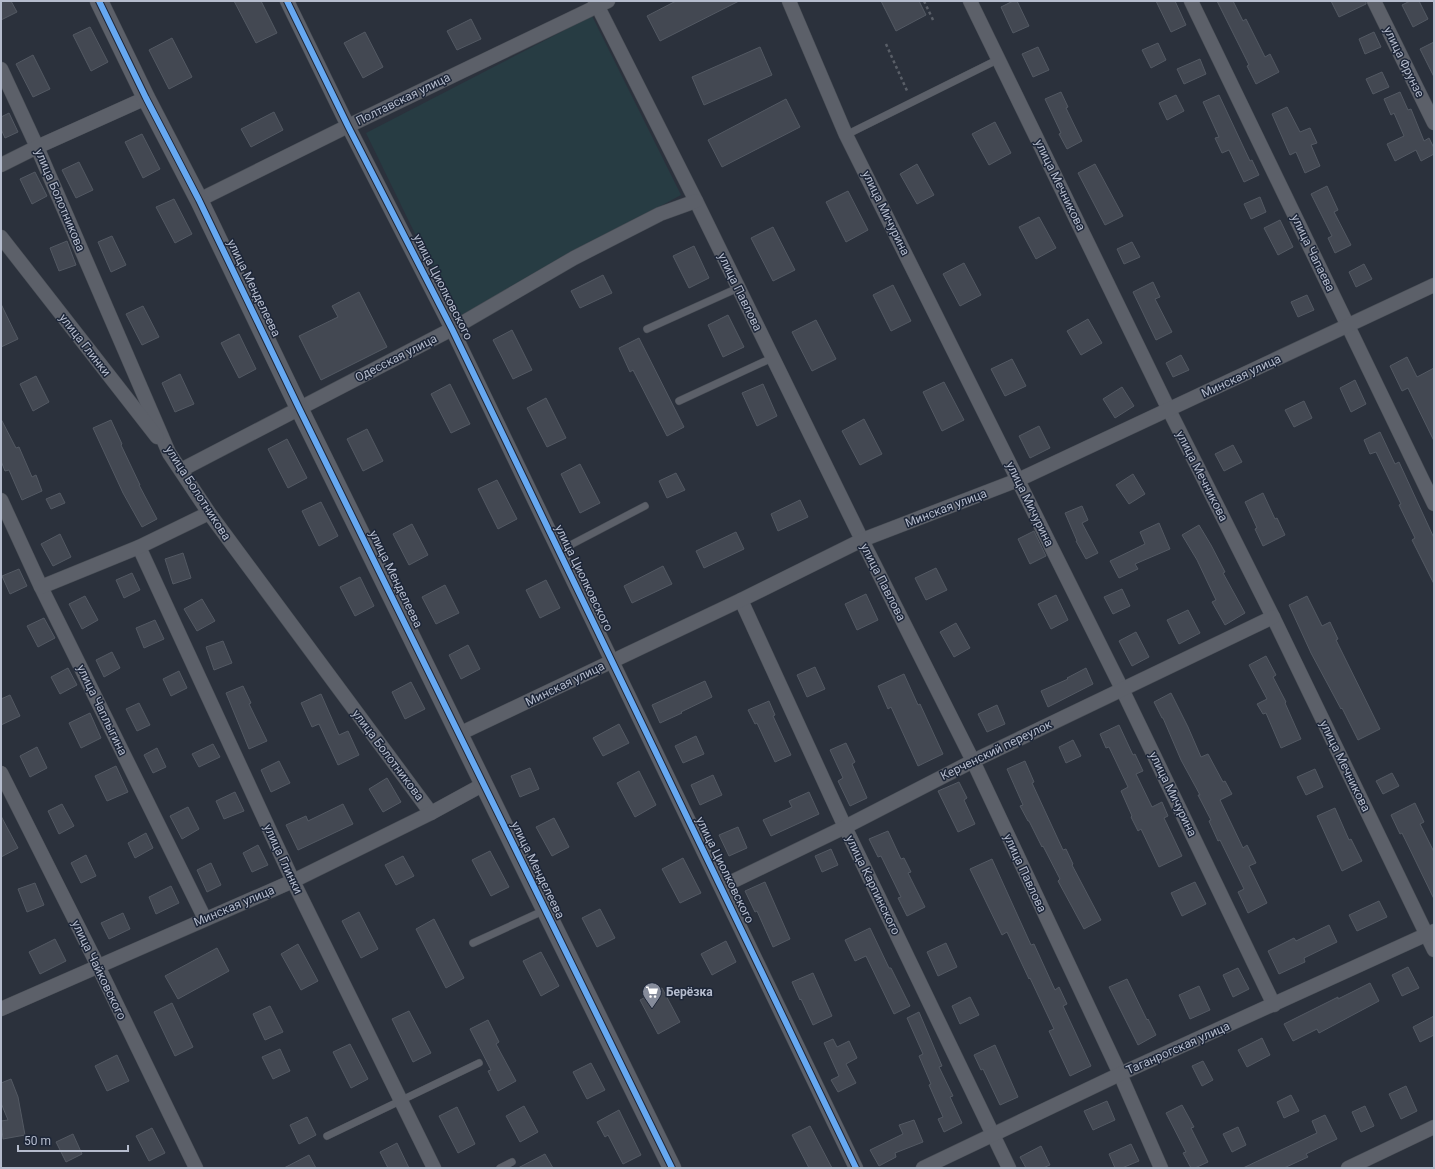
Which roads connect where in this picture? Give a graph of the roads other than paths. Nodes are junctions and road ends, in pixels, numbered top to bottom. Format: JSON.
{"nodes":[{"id":1,"x":99,"y":1,"type":"edge"},
{"id":2,"x":287,"y":1,"type":"edge"},
{"id":3,"x":789,"y":1,"type":"edge"},
{"id":4,"x":970,"y":1,"type":"edge"},
{"id":5,"x":1191,"y":1,"type":"edge"},
{"id":6,"x":1374,"y":1,"type":"edge"},
{"id":7,"x":600,"y":3,"type":"edge"},
{"id":8,"x":999,"y":60,"type":"junction"},
{"id":9,"x":1,"y":69,"type":"edge"},
{"id":10,"x":146,"y":98,"type":"junction"},
{"id":11,"x":1434,"y":123,"type":"edge"},
{"id":12,"x":348,"y":126,"type":"junction"},
{"id":13,"x":846,"y":135,"type":"junction"},
{"id":14,"x":37,"y":147,"type":"junction"},
{"id":15,"x":1,"y":165,"type":"edge"},
{"id":16,"x":199,"y":200,"type":"junction"},
{"id":17,"x":696,"y":202,"type":"junction"},
{"id":18,"x":1,"y":237,"type":"edge"},
{"id":19,"x":1434,"y":285,"type":"edge"},
{"id":20,"x":738,"y":288,"type":"junction"},
{"id":21,"x":1348,"y":325,"type":"junction"},
{"id":22,"x":452,"y":329,"type":"junction"},
{"id":23,"x":647,"y":330,"type":"dead end"},
{"id":24,"x":772,"y":358,"type":"junction"},
{"id":25,"x":679,"y":401,"type":"dead end"},
{"id":26,"x":299,"y":408,"type":"junction"},
{"id":27,"x":1169,"y":410,"type":"junction"},
{"id":28,"x":169,"y":453,"type":"junction"},
{"id":29,"x":181,"y":470,"type":"junction"},
{"id":30,"x":1018,"y":480,"type":"junction"},
{"id":31,"x":1,"y":500,"type":"edge"},
{"id":32,"x":1434,"y":504,"type":"edge"},
{"id":33,"x":645,"y":506,"type":"dead end"},
{"id":34,"x":209,"y":513,"type":"junction"},
{"id":35,"x":862,"y":540,"type":"junction"},
{"id":36,"x":139,"y":547,"type":"junction"},
{"id":37,"x":559,"y":551,"type":"junction"},
{"id":38,"x":41,"y":587,"type":"junction"},
{"id":39,"x":741,"y":600,"type":"junction"},
{"id":40,"x":1273,"y":617,"type":"junction"},
{"id":41,"x":612,"y":661,"type":"junction"},
{"id":42,"x":1122,"y":689,"type":"junction"},
{"id":43,"x":459,"y":734,"type":"junction"},
{"id":44,"x":973,"y":761,"type":"junction"},
{"id":45,"x":1,"y":774,"type":"edge"},
{"id":46,"x":484,"y":784,"type":"junction"},
{"id":47,"x":431,"y":813,"type":"junction"},
{"id":48,"x":845,"y":827,"type":"junction"},
{"id":49,"x":293,"y":881,"type":"junction"},
{"id":50,"x":721,"y":887,"type":"junction"},
{"id":51,"x":545,"y":910,"type":"junction"},
{"id":52,"x":205,"y":919,"type":"junction"},
{"id":53,"x":1430,"y":933,"type":"edge"},
{"id":54,"x":473,"y":943,"type":"dead end"},
{"id":55,"x":1434,"y":950,"type":"edge"},
{"id":56,"x":98,"y":966,"type":"junction"},
{"id":57,"x":1274,"y":1005,"type":"junction"},
{"id":58,"x":1,"y":1009,"type":"edge"},
{"id":59,"x":479,"y":1063,"type":"dead end"},
{"id":60,"x":1120,"y":1074,"type":"junction"},
{"id":61,"x":401,"y":1101,"type":"junction"},
{"id":62,"x":1434,"y":1127,"type":"edge"},
{"id":63,"x":993,"y":1134,"type":"junction"},
{"id":64,"x":327,"y":1136,"type":"dead end"},
{"id":65,"x":512,"y":1162,"type":"dead end"},
{"id":66,"x":196,"y":1168,"type":"edge"},
{"id":67,"x":434,"y":1168,"type":"edge"},
{"id":68,"x":500,"y":1168,"type":"edge"},
{"id":69,"x":672,"y":1168,"type":"edge"},
{"id":70,"x":856,"y":1168,"type":"edge"},
{"id":71,"x":923,"y":1168,"type":"edge"},
{"id":72,"x":1009,"y":1168,"type":"edge"},
{"id":73,"x":1161,"y":1168,"type":"edge"},
{"id":74,"x":1348,"y":1168,"type":"edge"}],
"edges":[{"from":1,"to":10,"type":"street","name":"улица Менделеева"},
{"from":2,"to":12,"type":"street","name":"улица Циолковского"},
{"from":3,"to":13,"type":"street","name":"улица Мичурина"},
{"from":4,"to":8,"type":"street","name":"улица Мечникова"},
{"from":5,"to":21,"type":"street","name":"улица Чапаева"},
{"from":6,"to":11,"type":"street","name":"улица Фрунзе"},
{"from":7,"to":12,"type":"street","name":"Полтавская улица"},
{"from":7,"to":17,"type":"street","name":"улица Павлова"},
{"from":8,"to":13,"type":"lane"},
{"from":8,"to":27,"type":"street","name":"улица Мечникова"},
{"from":9,"to":14,"type":"street","name":"улица Болотникова"},
{"from":10,"to":14,"type":"street"},
{"from":10,"to":16,"type":"street","name":"улица Менделеева"},
{"from":12,"to":16,"type":"street","name":"Полтавская улица"},
{"from":12,"to":22,"type":"street","name":"улица Циолковского"},
{"from":13,"to":30,"type":"street","name":"улица Мичурина"},
{"from":14,"to":15,"type":"street"},
{"from":14,"to":28,"type":"street","name":"улица Болотникова"},
{"from":16,"to":26,"type":"street","name":"улица Менделеева"},
{"from":17,"to":20,"type":"street","name":"улица Павлова"},
{"from":17,"to":22,"type":"street","name":"Одесская улица"},
{"from":18,"to":28,"type":"street","name":"улица Глинки"},
{"from":19,"to":21,"type":"street","name":"Минская улица"},
{"from":20,"to":23,"type":"lane"},
{"from":20,"to":24,"type":"street","name":"улица Павлова"},
{"from":21,"to":27,"type":"street","name":"Минская улица"},
{"from":21,"to":32,"type":"street","name":"улица Чапаева"},
{"from":22,"to":26,"type":"street","name":"Одесская улица"},
{"from":22,"to":37,"type":"street","name":"улица Циолковского"},
{"from":24,"to":25,"type":"lane"},
{"from":24,"to":35,"type":"street","name":"улица Павлова"},
{"from":26,"to":29,"type":"street","name":"Одесская улица"},
{"from":26,"to":43,"type":"street","name":"улица Менделеева"},
{"from":27,"to":30,"type":"street","name":"Минская улица"},
{"from":27,"to":40,"type":"street","name":"улица Мечникова"},
{"from":28,"to":29,"type":"street","name":"улица Болотникова"},
{"from":29,"to":34,"type":"street","name":"улица Болотникова"},
{"from":30,"to":35,"type":"street","name":"Минская улица"},
{"from":30,"to":42,"type":"street","name":"улица Мичурина"},
{"from":31,"to":38,"type":"street","name":"улица Чаплыгина"},
{"from":33,"to":37,"type":"lane"},
{"from":34,"to":36,"type":"street"},
{"from":34,"to":47,"type":"street","name":"улица Болотникова"},
{"from":35,"to":39,"type":"street","name":"Минская улица"},
{"from":35,"to":44,"type":"street","name":"улица Павлова"},
{"from":36,"to":38,"type":"street"},
{"from":36,"to":49,"type":"street","name":"улица Глинки"},
{"from":37,"to":41,"type":"street","name":"улица Циолковского"},
{"from":38,"to":52,"type":"street","name":"улица Чаплыгина"},
{"from":39,"to":41,"type":"street","name":"Минская улица"},
{"from":39,"to":48,"type":"street","name":"улица Карпинского"},
{"from":40,"to":42,"type":"street","name":"Керченский переулок"},
{"from":40,"to":53,"type":"street","name":"улица Мечникова"},
{"from":41,"to":43,"type":"street","name":"Минская улица"},
{"from":41,"to":50,"type":"street","name":"улица Циолковского"},
{"from":42,"to":44,"type":"street","name":"Керченский переулок"},
{"from":42,"to":57,"type":"street","name":"улица Мичурина"},
{"from":43,"to":46,"type":"street","name":"улица Менделеева"},
{"from":44,"to":48,"type":"street","name":"Керченский переулок"},
{"from":44,"to":60,"type":"street","name":"улица Павлова"},
{"from":45,"to":56,"type":"street","name":"улица Чайковского"},
{"from":46,"to":47,"type":"street","name":"Минская улица"},
{"from":46,"to":51,"type":"street","name":"улица Менделеева"},
{"from":47,"to":49,"type":"street","name":"Минская улица"},
{"from":48,"to":50,"type":"street","name":"Керченский переулок"},
{"from":48,"to":63,"type":"street","name":"улица Карпинского"},
{"from":49,"to":52,"type":"street","name":"Минская улица"},
{"from":49,"to":61,"type":"street","name":"улица Глинки"},
{"from":50,"to":70,"type":"street","name":"улица Циолковского"},
{"from":51,"to":54,"type":"lane"},
{"from":51,"to":69,"type":"street","name":"улица Менделеева"},
{"from":52,"to":56,"type":"street","name":"Минская улица"},
{"from":53,"to":55,"type":"street","name":"улица Мечникова"},
{"from":53,"to":57,"type":"street","name":"Таганрогская улица"},
{"from":56,"to":58,"type":"street","name":"Минская улица"},
{"from":56,"to":66,"type":"street","name":"улица Чайковского"},
{"from":57,"to":60,"type":"street","name":"Таганрогская улица"},
{"from":59,"to":61,"type":"lane"},
{"from":60,"to":63,"type":"street","name":"Таганрогская улица"},
{"from":60,"to":73,"type":"street","name":"улица Павлова"},
{"from":61,"to":64,"type":"lane"},
{"from":61,"to":67,"type":"street","name":"улица Глинки"},
{"from":62,"to":74,"type":"street"},
{"from":63,"to":71,"type":"street","name":"Таганрогская улица"},
{"from":63,"to":72,"type":"street","name":"улица Карпинского"},
{"from":65,"to":68,"type":"lane"}]}
